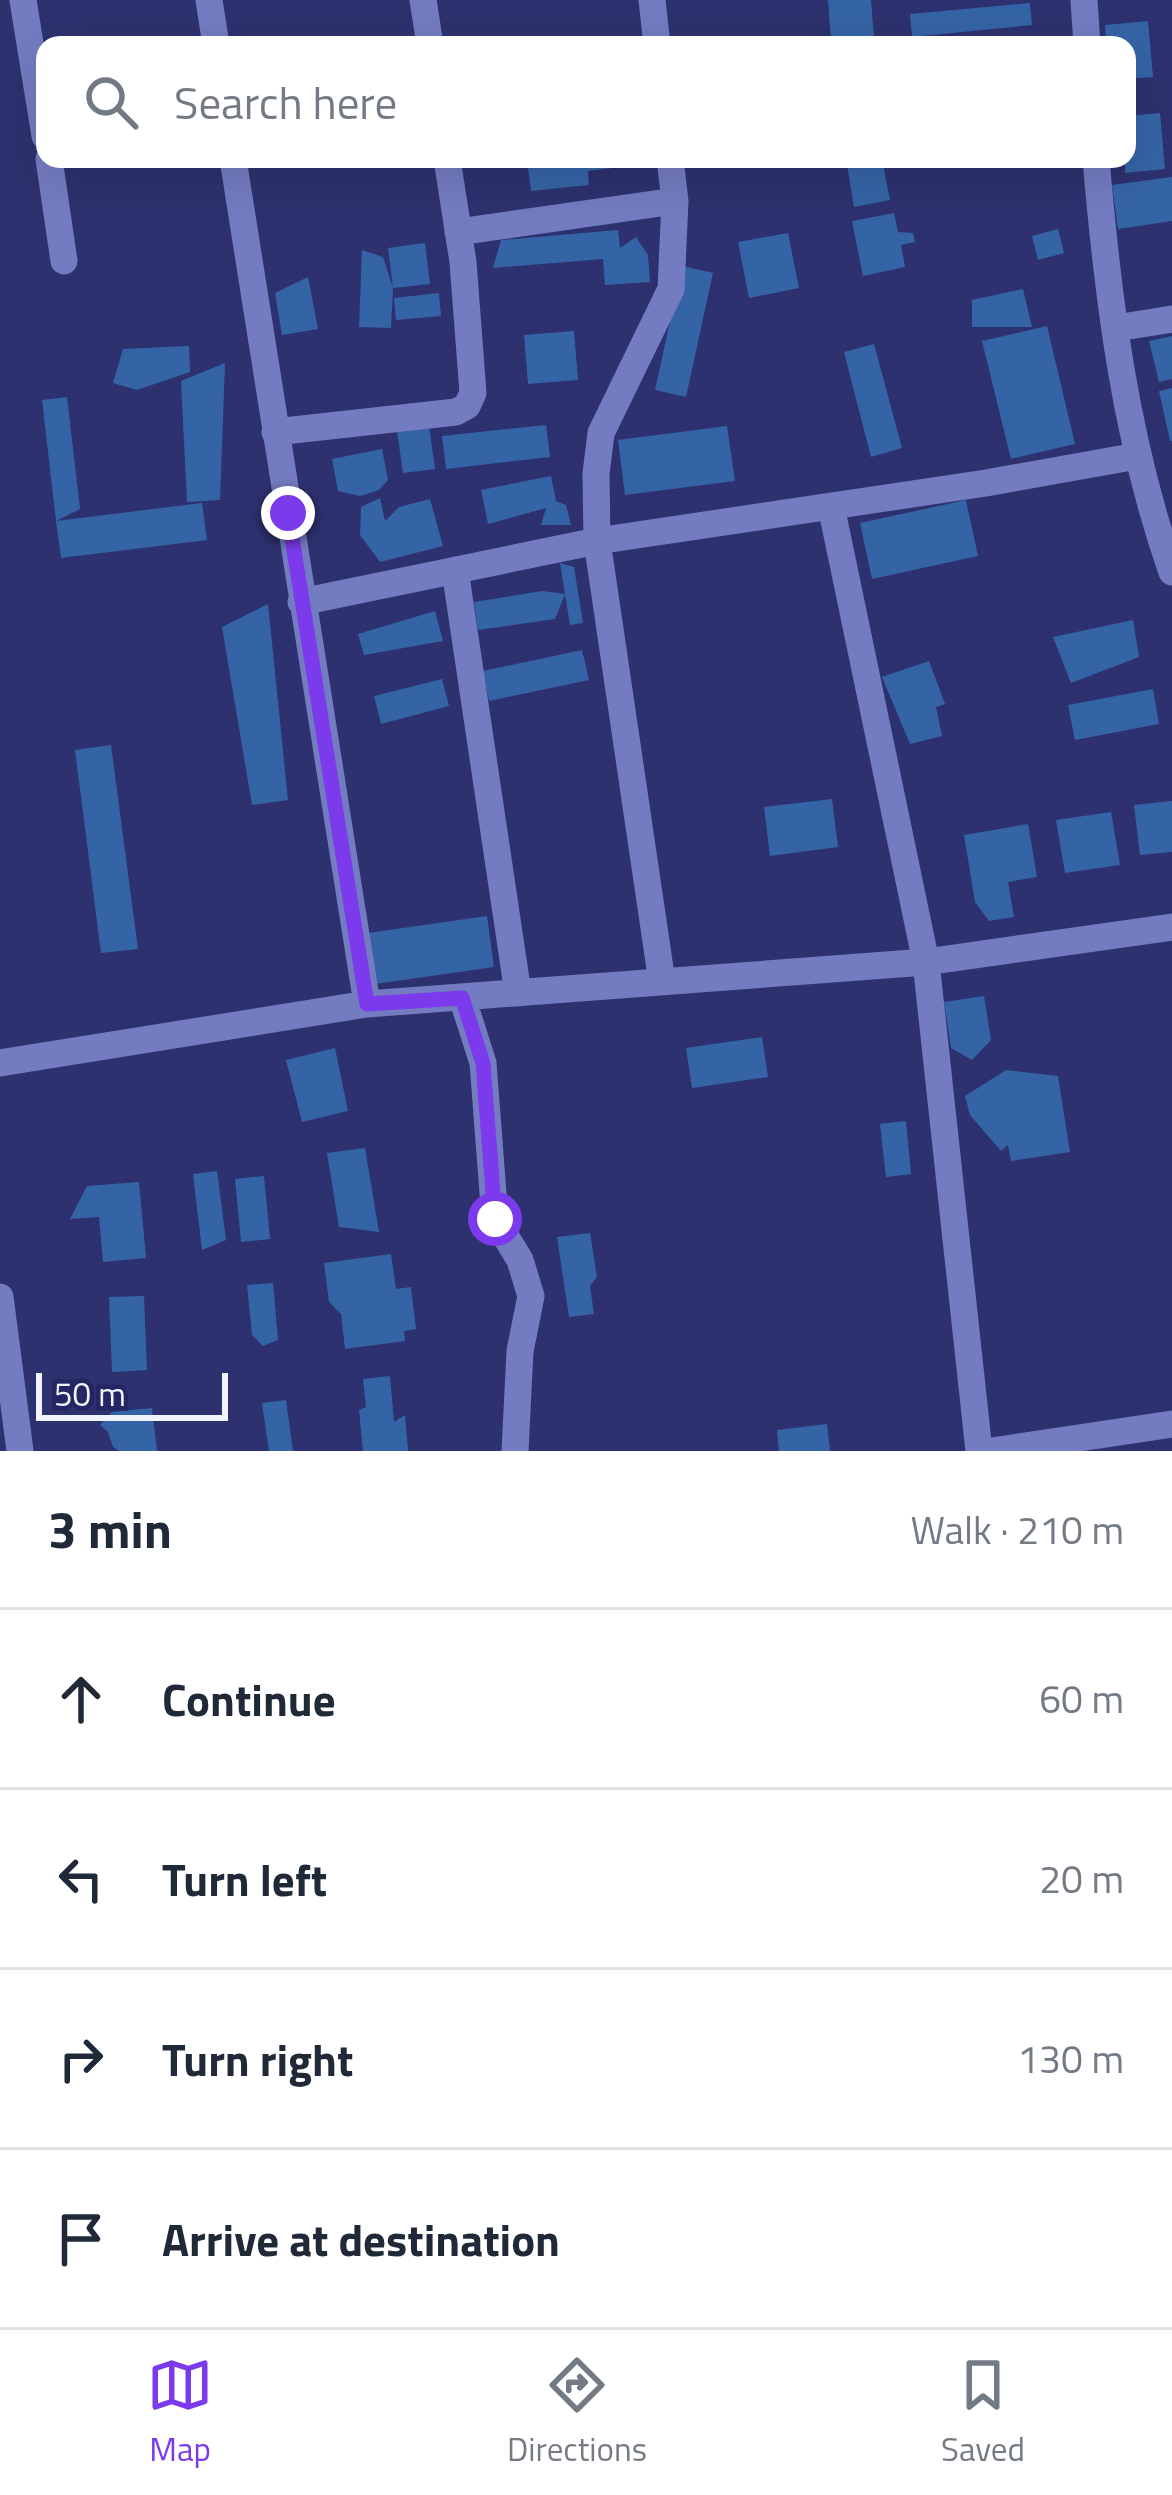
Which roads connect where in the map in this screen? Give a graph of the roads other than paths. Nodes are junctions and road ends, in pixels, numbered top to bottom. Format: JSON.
{"nodes":[{"id":1,"x":23,"y":0,"type":"edge"},
{"id":2,"x":209,"y":0,"type":"edge"},
{"id":3,"x":423,"y":0,"type":"edge"},
{"id":4,"x":652,"y":0,"type":"edge"},
{"id":5,"x":1084,"y":0,"type":"edge"},
{"id":6,"x":215,"y":36,"type":"edge"},
{"id":7,"x":428,"y":36,"type":"edge"},
{"id":8,"x":656,"y":36,"type":"edge"},
{"id":9,"x":1086,"y":36,"type":"edge"},
{"id":10,"x":36,"y":80,"type":"edge"},
{"id":11,"x":50,"y":168,"type":"edge"},
{"id":12,"x":234,"y":168,"type":"edge"},
{"id":13,"x":448,"y":168,"type":"edge"},
{"id":14,"x":671,"y":168,"type":"edge"},
{"id":15,"x":1097,"y":168,"type":"edge"},
{"id":16,"x":675,"y":201,"type":"junction"},
{"id":17,"x":458,"y":232,"type":"junction"},
{"id":18,"x":64,"y":261,"type":"dead end"},
{"id":19,"x":1172,"y":319,"type":"edge"},
{"id":20,"x":1116,"y":328,"type":"junction"},
{"id":21,"x":275,"y":432,"type":"junction"},
{"id":22,"x":1137,"y":456,"type":"junction"},
{"id":23,"x":831,"y":506,"type":"junction"},
{"id":24,"x":597,"y":541,"type":"junction"},
{"id":25,"x":455,"y":570,"type":"junction"},
{"id":26,"x":1172,"y":572,"type":"edge"},
{"id":27,"x":301,"y":602,"type":"junction"},
{"id":28,"x":1172,"y":927,"type":"edge"},
{"id":29,"x":926,"y":962,"type":"junction"},
{"id":30,"x":662,"y":982,"type":"junction"},
{"id":31,"x":518,"y":993,"type":"junction"},
{"id":32,"x":462,"y":998,"type":"junction"},
{"id":33,"x":367,"y":1004,"type":"junction"},
{"id":34,"x":0,"y":1063,"type":"edge"},
{"id":35,"x":0,"y":1297,"type":"edge"},
{"id":36,"x":1172,"y":1424,"type":"edge"},
{"id":37,"x":20,"y":1451,"type":"edge"},
{"id":38,"x":515,"y":1451,"type":"edge"},
{"id":39,"x":979,"y":1451,"type":"edge"},
{"id":40,"x":992,"y":1451,"type":"edge"}],
"edges":[{"from":1,"to":10,"type":"street"},
{"from":2,"to":6,"type":"street"},
{"from":3,"to":7,"type":"street"},
{"from":4,"to":8,"type":"street"},
{"from":5,"to":9,"type":"street"},
{"from":11,"to":18,"type":"street"},
{"from":12,"to":21,"type":"street"},
{"from":13,"to":17,"type":"street"},
{"from":14,"to":16,"type":"street"},
{"from":15,"to":20,"type":"street"},
{"from":16,"to":17,"type":"street"},
{"from":16,"to":24,"type":"street"},
{"from":17,"to":21,"type":"street"},
{"from":19,"to":20,"type":"street"},
{"from":20,"to":22,"type":"street"},
{"from":21,"to":27,"type":"street"},
{"from":22,"to":23,"type":"street"},
{"from":22,"to":26,"type":"street"},
{"from":23,"to":24,"type":"street"},
{"from":23,"to":29,"type":"street"},
{"from":24,"to":25,"type":"street"},
{"from":24,"to":30,"type":"street"},
{"from":25,"to":27,"type":"street"},
{"from":25,"to":31,"type":"street"},
{"from":27,"to":33,"type":"street"},
{"from":28,"to":29,"type":"street"},
{"from":29,"to":30,"type":"street"},
{"from":29,"to":39,"type":"street"},
{"from":30,"to":31,"type":"street"},
{"from":31,"to":32,"type":"street"},
{"from":32,"to":33,"type":"street"},
{"from":32,"to":38,"type":"street"},
{"from":33,"to":34,"type":"street"},
{"from":35,"to":37,"type":"street"},
{"from":36,"to":40,"type":"street"}]}
